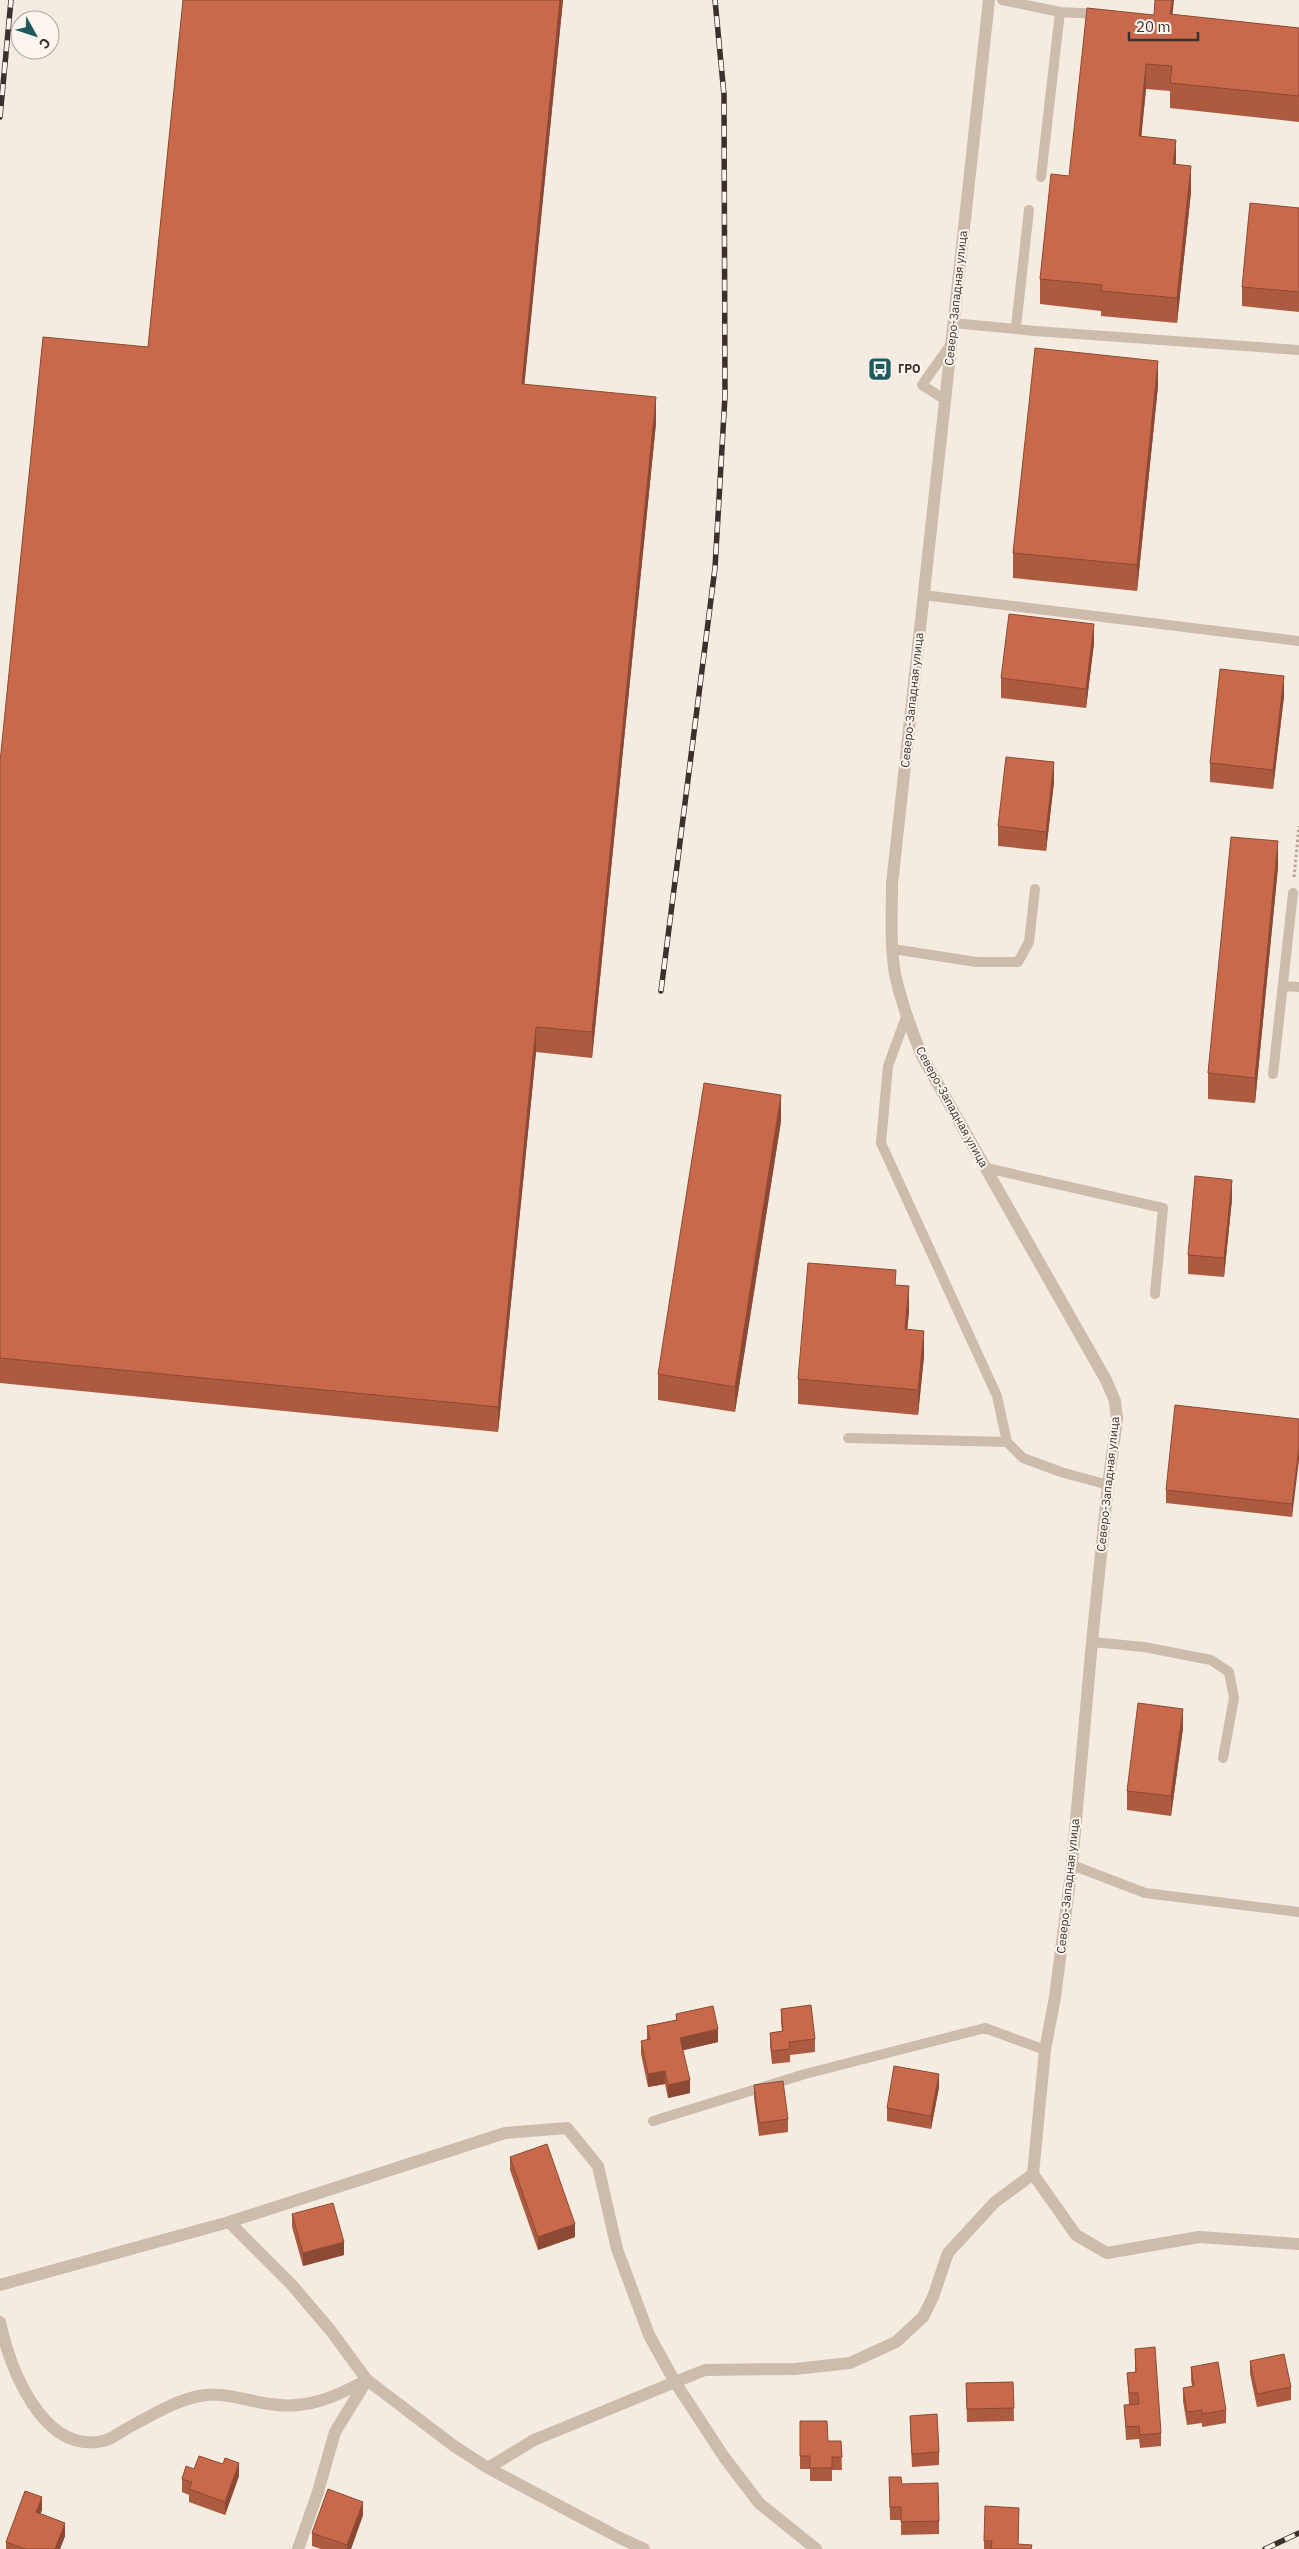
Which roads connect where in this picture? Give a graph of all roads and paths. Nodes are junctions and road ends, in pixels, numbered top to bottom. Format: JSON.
{"nodes":[{"id":1,"x":989,"y":0,"type":"edge"},
{"id":2,"x":1002,"y":0,"type":"edge"},
{"id":3,"x":1060,"y":12,"type":"junction"},
{"id":4,"x":1108,"y":14,"type":"edge"},
{"id":5,"x":1041,"y":177,"type":"dead end"},
{"id":6,"x":1029,"y":210,"type":"dead end"},
{"id":7,"x":953,"y":323,"type":"junction"},
{"id":8,"x":1016,"y":328,"type":"junction"},
{"id":9,"x":951,"y":344,"type":"junction"},
{"id":10,"x":1299,"y":350,"type":"edge"},
{"id":11,"x":944,"y":399,"type":"junction"},
{"id":12,"x":923,"y":595,"type":"junction"},
{"id":13,"x":1299,"y":641,"type":"edge"},
{"id":14,"x":1299,"y":826,"type":"edge"},
{"id":15,"x":1035,"y":889,"type":"dead end"},
{"id":16,"x":1293,"y":894,"type":"joint"},
{"id":17,"x":893,"y":949,"type":"junction"},
{"id":18,"x":1283,"y":986,"type":"junction"},
{"id":19,"x":1299,"y":987,"type":"edge"},
{"id":20,"x":906,"y":1017,"type":"junction"},
{"id":21,"x":1273,"y":1074,"type":"dead end"},
{"id":22,"x":986,"y":1168,"type":"junction"},
{"id":23,"x":1155,"y":1294,"type":"dead end"},
{"id":24,"x":848,"y":1438,"type":"dead end"},
{"id":25,"x":1007,"y":1442,"type":"junction"},
{"id":26,"x":1108,"y":1485,"type":"junction"},
{"id":27,"x":1092,"y":1642,"type":"junction"},
{"id":28,"x":1223,"y":1758,"type":"dead end"},
{"id":29,"x":1072,"y":1865,"type":"junction"},
{"id":30,"x":1299,"y":1912,"type":"edge"},
{"id":31,"x":1045,"y":2050,"type":"junction"},
{"id":32,"x":652,"y":2121,"type":"dead end"},
{"id":33,"x":1032,"y":2174,"type":"junction"},
{"id":34,"x":229,"y":2222,"type":"junction"},
{"id":35,"x":1299,"y":2244,"type":"edge"},
{"id":36,"x":0,"y":2285,"type":"edge"},
{"id":37,"x":0,"y":2322,"type":"edge"},
{"id":38,"x":367,"y":2380,"type":"junction"},
{"id":39,"x":675,"y":2382,"type":"junction"},
{"id":40,"x":488,"y":2468,"type":"junction"},
{"id":41,"x":298,"y":2549,"type":"edge"},
{"id":42,"x":644,"y":2549,"type":"edge"},
{"id":43,"x":816,"y":2549,"type":"edge"}],
"edges":[{"from":1,"to":7,"type":"street","name":"Северо-Западная улица"},
{"from":2,"to":3,"type":"lane"},
{"from":3,"to":4,"type":"lane"},
{"from":3,"to":5,"type":"lane"},
{"from":6,"to":8,"type":"lane"},
{"from":7,"to":8,"type":"lane"},
{"from":7,"to":9,"type":"street","name":"Северо-Западная улица"},
{"from":8,"to":10,"type":"lane"},
{"from":9,"to":11,"type":"street","name":"Северо-Западная улица"},
{"from":9,"to":11,"type":"lane"},
{"from":11,"to":12,"type":"street","name":"Северо-Западная улица"},
{"from":12,"to":13,"type":"lane"},
{"from":12,"to":17,"type":"street","name":"Северо-Западная улица"},
{"from":14,"to":16,"type":"path"},
{"from":15,"to":17,"type":"lane"},
{"from":16,"to":18,"type":"lane"},
{"from":17,"to":20,"type":"street","name":"Северо-Западная улица"},
{"from":18,"to":19,"type":"lane"},
{"from":18,"to":21,"type":"lane"},
{"from":20,"to":22,"type":"street","name":"Северо-Западная улица"},
{"from":20,"to":25,"type":"lane"},
{"from":22,"to":23,"type":"lane"},
{"from":22,"to":26,"type":"street","name":"Северо-Западная улица"},
{"from":24,"to":25,"type":"lane"},
{"from":25,"to":26,"type":"lane"},
{"from":26,"to":27,"type":"street","name":"Северо-Западная улица"},
{"from":27,"to":28,"type":"lane"},
{"from":27,"to":29,"type":"street","name":"Северо-Западная улица"},
{"from":29,"to":30,"type":"lane"},
{"from":29,"to":31,"type":"street","name":"Северо-Западная улица"},
{"from":31,"to":32,"type":"lane"},
{"from":31,"to":33,"type":"street","name":"Северо-Западная улица"},
{"from":33,"to":35,"type":"street"},
{"from":33,"to":39,"type":"street"},
{"from":34,"to":36,"type":"street"},
{"from":34,"to":38,"type":"street"},
{"from":34,"to":39,"type":"street"},
{"from":37,"to":38,"type":"street"},
{"from":38,"to":40,"type":"street"},
{"from":38,"to":41,"type":"street"},
{"from":39,"to":40,"type":"street"},
{"from":39,"to":43,"type":"street"},
{"from":40,"to":42,"type":"street"}]}
